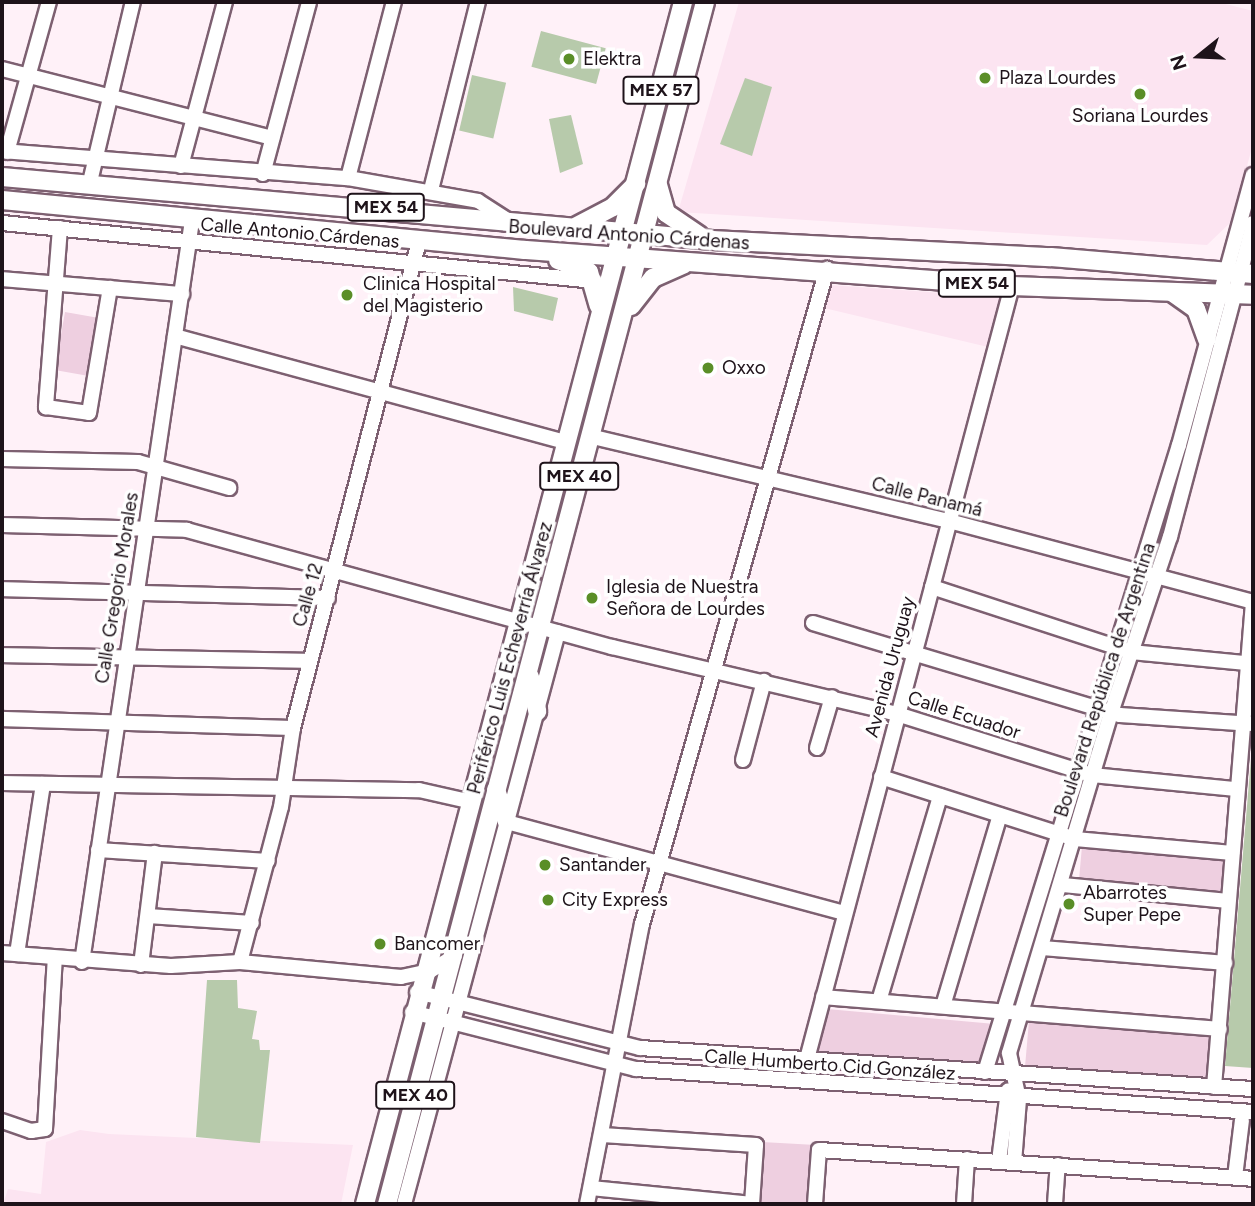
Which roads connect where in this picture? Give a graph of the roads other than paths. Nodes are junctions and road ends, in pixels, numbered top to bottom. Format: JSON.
{"nodes":[{"id":1,"x":49,"y":2,"type":"edge"},
{"id":2,"x":133,"y":2,"type":"edge"},
{"id":3,"x":225,"y":2,"type":"edge"},
{"id":4,"x":309,"y":2,"type":"edge"},
{"id":5,"x":394,"y":2,"type":"edge"},
{"id":6,"x":475,"y":2,"type":"edge"},
{"id":7,"x":683,"y":2,"type":"edge"},
{"id":8,"x":705,"y":2,"type":"edge"},
{"id":9,"x":2,"y":69,"type":"edge"},
{"id":10,"x":29,"y":76,"type":"junction"},
{"id":11,"x":108,"y":96,"type":"junction"},
{"id":12,"x":195,"y":119,"type":"junction"},
{"id":13,"x":272,"y":138,"type":"junction"},
{"id":14,"x":5,"y":152,"type":"edge"},
{"id":15,"x":181,"y":166,"type":"junction"},
{"id":16,"x":659,"y":167,"type":"junction"},
{"id":17,"x":93,"y":172,"type":"junction"},
{"id":18,"x":262,"y":174,"type":"junction"},
{"id":19,"x":1253,"y":175,"type":"edge"},
{"id":20,"x":2,"y":177,"type":"edge"},
{"id":21,"x":348,"y":178,"type":"junction"},
{"id":22,"x":640,"y":178,"type":"junction"},
{"id":23,"x":431,"y":190,"type":"junction"},
{"id":24,"x":2,"y":200,"type":"edge"},
{"id":25,"x":25,"y":202,"type":"junction"},
{"id":26,"x":109,"y":213,"type":"junction"},
{"id":27,"x":192,"y":221,"type":"junction"},
{"id":28,"x":510,"y":222,"type":"junction"},
{"id":29,"x":2,"y":223,"type":"edge"},
{"id":30,"x":1253,"y":225,"type":"edge"},
{"id":31,"x":577,"y":226,"type":"junction"},
{"id":32,"x":60,"y":228,"type":"junction"},
{"id":33,"x":625,"y":231,"type":"junction"},
{"id":34,"x":646,"y":234,"type":"junction"},
{"id":35,"x":712,"y":240,"type":"junction"},
{"id":36,"x":419,"y":241,"type":"junction"},
{"id":37,"x":190,"y":242,"type":"junction"},
{"id":38,"x":764,"y":243,"type":"junction"},
{"id":39,"x":525,"y":250,"type":"junction"},
{"id":40,"x":984,"y":254,"type":"junction"},
{"id":41,"x":618,"y":256,"type":"junction"},
{"id":42,"x":639,"y":257,"type":"junction"},
{"id":43,"x":701,"y":261,"type":"junction"},
{"id":44,"x":414,"y":263,"type":"junction"},
{"id":45,"x":760,"y":266,"type":"junction"},
{"id":46,"x":827,"y":269,"type":"junction"},
{"id":47,"x":1240,"y":273,"type":"edge"},
{"id":48,"x":882,"y":274,"type":"junction"},
{"id":49,"x":2,"y":279,"type":"edge"},
{"id":50,"x":595,"y":281,"type":"junction"},
{"id":51,"x":1059,"y":283,"type":"junction"},
{"id":52,"x":56,"y":284,"type":"junction"},
{"id":53,"x":1012,"y":286,"type":"junction"},
{"id":54,"x":110,"y":288,"type":"junction"},
{"id":55,"x":1163,"y":289,"type":"junction"},
{"id":56,"x":182,"y":294,"type":"junction"},
{"id":57,"x":1236,"y":294,"type":"edge"},
{"id":58,"x":599,"y":312,"type":"junction"},
{"id":59,"x":620,"y":324,"type":"junction"},
{"id":60,"x":176,"y":336,"type":"junction"},
{"id":61,"x":1207,"y":339,"type":"junction"},
{"id":62,"x":382,"y":390,"type":"junction"},
{"id":63,"x":589,"y":436,"type":"junction"},
{"id":64,"x":565,"y":442,"type":"junction"},
{"id":65,"x":1179,"y":445,"type":"junction"},
{"id":66,"x":1196,"y":449,"type":"junction"},
{"id":67,"x":2,"y":459,"type":"edge"},
{"id":68,"x":157,"y":466,"type":"junction"},
{"id":69,"x":768,"y":479,"type":"junction"},
{"id":70,"x":229,"y":488,"type":"dead end"},
{"id":71,"x":949,"y":521,"type":"junction"},
{"id":72,"x":2,"y":524,"type":"edge"},
{"id":73,"x":146,"y":524,"type":"junction"},
{"id":74,"x":336,"y":571,"type":"junction"},
{"id":75,"x":1137,"y":575,"type":"junction"},
{"id":76,"x":1154,"y":579,"type":"junction"},
{"id":77,"x":932,"y":587,"type":"junction"},
{"id":78,"x":2,"y":589,"type":"edge"},
{"id":79,"x":134,"y":592,"type":"junction"},
{"id":80,"x":328,"y":598,"type":"junction"},
{"id":81,"x":1253,"y":603,"type":"edge"},
{"id":82,"x":519,"y":623,"type":"junction"},
{"id":83,"x":813,"y":623,"type":"dead end"},
{"id":84,"x":540,"y":628,"type":"junction"},
{"id":85,"x":558,"y":632,"type":"junction"},
{"id":86,"x":1115,"y":648,"type":"junction"},
{"id":87,"x":915,"y":652,"type":"junction"},
{"id":88,"x":1131,"y":652,"type":"junction"},
{"id":89,"x":2,"y":655,"type":"edge"},
{"id":90,"x":124,"y":657,"type":"junction"},
{"id":91,"x":310,"y":661,"type":"junction"},
{"id":92,"x":1246,"y":663,"type":"junction"},
{"id":93,"x":712,"y":670,"type":"junction"},
{"id":94,"x":529,"y":674,"type":"junction"},
{"id":95,"x":764,"y":681,"type":"junction"},
{"id":96,"x":832,"y":697,"type":"junction"},
{"id":97,"x":1104,"y":710,"type":"junction"},
{"id":98,"x":537,"y":711,"type":"junction"},
{"id":99,"x":897,"y":714,"type":"junction"},
{"id":100,"x":2,"y":719,"type":"edge"},
{"id":101,"x":116,"y":721,"type":"junction"},
{"id":102,"x":1247,"y":724,"type":"edge"},
{"id":103,"x":293,"y":728,"type":"junction"},
{"id":104,"x":817,"y":748,"type":"dead end"},
{"id":105,"x":743,"y":760,"type":"dead end"},
{"id":106,"x":1077,"y":771,"type":"junction"},
{"id":107,"x":1092,"y":775,"type":"junction"},
{"id":108,"x":881,"y":778,"type":"junction"},
{"id":109,"x":2,"y":783,"type":"edge"},
{"id":110,"x":43,"y":784,"type":"junction"},
{"id":111,"x":107,"y":785,"type":"junction"},
{"id":112,"x":1237,"y":789,"type":"junction"},
{"id":113,"x":283,"y":790,"type":"junction"},
{"id":114,"x":496,"y":790,"type":"junction"},
{"id":115,"x":940,"y":796,"type":"junction"},
{"id":116,"x":468,"y":801,"type":"junction"},
{"id":117,"x":1000,"y":815,"type":"junction"},
{"id":118,"x":507,"y":822,"type":"junction"},
{"id":119,"x":1060,"y":835,"type":"junction"},
{"id":120,"x":1075,"y":839,"type":"junction"},
{"id":121,"x":98,"y":850,"type":"junction"},
{"id":122,"x":155,"y":853,"type":"junction"},
{"id":123,"x":1232,"y":853,"type":"junction"},
{"id":124,"x":268,"y":861,"type":"junction"},
{"id":125,"x":659,"y":861,"type":"junction"},
{"id":126,"x":1063,"y":884,"type":"junction"},
{"id":127,"x":1228,"y":901,"type":"junction"},
{"id":128,"x":844,"y":913,"type":"junction"},
{"id":129,"x":148,"y":916,"type":"junction"},
{"id":130,"x":252,"y":923,"type":"junction"},
{"id":131,"x":480,"y":924,"type":"junction"},
{"id":132,"x":1043,"y":948,"type":"junction"},
{"id":133,"x":9,"y":954,"type":"edge"},
{"id":134,"x":55,"y":958,"type":"junction"},
{"id":135,"x":82,"y":961,"type":"junction"},
{"id":136,"x":450,"y":961,"type":"junction"},
{"id":137,"x":240,"y":962,"type":"junction"},
{"id":138,"x":1224,"y":963,"type":"junction"},
{"id":139,"x":141,"y":965,"type":"junction"},
{"id":140,"x":422,"y":974,"type":"junction"},
{"id":141,"x":417,"y":992,"type":"junction"},
{"id":142,"x":823,"y":997,"type":"junction"},
{"id":143,"x":878,"y":1001,"type":"junction"},
{"id":144,"x":459,"y":1003,"type":"junction"},
{"id":145,"x":943,"y":1006,"type":"junction"},
{"id":146,"x":438,"y":1007,"type":"junction"},
{"id":147,"x":412,"y":1012,"type":"junction"},
{"id":148,"x":1005,"y":1012,"type":"junction"},
{"id":149,"x":1021,"y":1012,"type":"junction"},
{"id":150,"x":455,"y":1018,"type":"junction"},
{"id":151,"x":1220,"y":1029,"type":"junction"},
{"id":152,"x":617,"y":1045,"type":"junction"},
{"id":153,"x":800,"y":1059,"type":"junction"},
{"id":154,"x":614,"y":1066,"type":"junction"},
{"id":155,"x":985,"y":1072,"type":"junction"},
{"id":156,"x":1012,"y":1076,"type":"junction"},
{"id":157,"x":790,"y":1083,"type":"junction"},
{"id":158,"x":1214,"y":1087,"type":"junction"},
{"id":159,"x":1253,"y":1089,"type":"edge"},
{"id":160,"x":1012,"y":1098,"type":"junction"},
{"id":161,"x":1247,"y":1116,"type":"edge"},
{"id":162,"x":2,"y":1121,"type":"edge"},
{"id":163,"x":602,"y":1135,"type":"junction"},
{"id":164,"x":967,"y":1160,"type":"junction"},
{"id":165,"x":999,"y":1161,"type":"junction"},
{"id":166,"x":1014,"y":1163,"type":"junction"},
{"id":167,"x":1058,"y":1165,"type":"junction"},
{"id":168,"x":1235,"y":1177,"type":"junction"},
{"id":169,"x":1253,"y":1179,"type":"edge"},
{"id":170,"x":591,"y":1188,"type":"junction"},
{"id":171,"x":365,"y":1204,"type":"edge"},
{"id":172,"x":387,"y":1204,"type":"edge"},
{"id":173,"x":404,"y":1204,"type":"edge"},
{"id":174,"x":587,"y":1204,"type":"edge"},
{"id":175,"x":752,"y":1204,"type":"edge"},
{"id":176,"x":815,"y":1204,"type":"edge"},
{"id":177,"x":964,"y":1204,"type":"edge"},
{"id":178,"x":1055,"y":1204,"type":"edge"}],
"edges":[{"from":1,"to":10,"type":"street"},
{"from":2,"to":11,"type":"street"},
{"from":3,"to":12,"type":"street"},
{"from":4,"to":13,"type":"street"},
{"from":5,"to":21,"type":"street"},
{"from":6,"to":23,"type":"street"},
{"from":7,"to":22,"type":"main road","name":"Periférico Luis Echeverría Álvarez","number":"MEX 57"},
{"from":8,"to":16,"type":"main road","name":"Periférico Luis Echeverría Álvarez","number":"MEX 57"},
{"from":9,"to":10,"type":"street"},
{"from":10,"to":11,"type":"street"},
{"from":10,"to":14,"type":"street"},
{"from":11,"to":12,"type":"street"},
{"from":11,"to":17,"type":"street"},
{"from":12,"to":13,"type":"street"},
{"from":12,"to":15,"type":"street"},
{"from":13,"to":18,"type":"street"},
{"from":14,"to":17,"type":"street"},
{"from":15,"to":17,"type":"street"},
{"from":15,"to":18,"type":"street"},
{"from":16,"to":34,"type":"main road","name":"Periférico Luis Echeverría Álvarez","number":"MEX 57"},
{"from":16,"to":35,"type":"main road"},
{"from":17,"to":20,"type":"main road","name":"Boulevard Antonio Cárdenas","number":"MEX 54"},
{"from":17,"to":25,"type":"main road"},
{"from":17,"to":26,"type":"main road"},
{"from":17,"to":28,"type":"main road","name":"Boulevard Antonio Cárdenas","number":"MEX 54"},
{"from":18,"to":21,"type":"street"},
{"from":19,"to":47,"type":"street"},
{"from":21,"to":23,"type":"street"},
{"from":22,"to":31,"type":"main road"},
{"from":22,"to":33,"type":"main road","name":"Periférico Luis Echeverría Álvarez","number":"MEX 57"},
{"from":23,"to":28,"type":"street"},
{"from":24,"to":25,"type":"main road","name":"Boulevard Antonio Cárdenas","number":"MEX 54"},
{"from":25,"to":26,"type":"main road","name":"Boulevard Antonio Cárdenas","number":"MEX 54"},
{"from":26,"to":27,"type":"main road","name":"Boulevard Antonio Cárdenas","number":"MEX 54"},
{"from":27,"to":36,"type":"main road","name":"Boulevard Antonio Cárdenas","number":"MEX 54"},
{"from":27,"to":37,"type":"street","name":"Calle Gregorio Morales"},
{"from":28,"to":31,"type":"main road","name":"Boulevard Antonio Cárdenas","number":"MEX 54"},
{"from":29,"to":32,"type":"street","name":"Calle Antonio Cárdenas"},
{"from":30,"to":47,"type":"street"},
{"from":31,"to":33,"type":"main road","name":"Boulevard Antonio Cárdenas","number":"MEX 54"},
{"from":32,"to":37,"type":"street","name":"Calle Antonio Cárdenas"},
{"from":32,"to":52,"type":"street"},
{"from":33,"to":34,"type":"main road","name":"Boulevard Antonio Cárdenas","number":"MEX 54"},
{"from":33,"to":41,"type":"main road","name":"Periférico Luis Echeverría Álvarez","number":"MEX 57"},
{"from":34,"to":35,"type":"main road","name":"Boulevard Antonio Cárdenas","number":"MEX 54"},
{"from":34,"to":42,"type":"main road","name":"Periférico Luis Echeverría Álvarez","number":"MEX 57"},
{"from":35,"to":38,"type":"main road","name":"Boulevard Antonio Cárdenas","number":"MEX 54"},
{"from":36,"to":39,"type":"main road","name":"Boulevard Antonio Cárdenas","number":"MEX 54"},
{"from":36,"to":44,"type":"street","name":"Calle 12"},
{"from":37,"to":44,"type":"street","name":"Calle Antonio Cárdenas"},
{"from":37,"to":56,"type":"street","name":"Calle Gregorio Morales"},
{"from":38,"to":40,"type":"main road","name":"Boulevard Antonio Cárdenas","number":"MEX 54"},
{"from":38,"to":45,"type":"main road"},
{"from":39,"to":41,"type":"main road","name":"Boulevard Antonio Cárdenas","number":"MEX 54"},
{"from":39,"to":50,"type":"main road"},
{"from":40,"to":47,"type":"main road","name":"Boulevard Antonio Cárdenas","number":"MEX 54"},
{"from":40,"to":48,"type":"main road"},
{"from":40,"to":51,"type":"main road"},
{"from":41,"to":42,"type":"main road","name":"Boulevard Antonio Cárdenas","number":"MEX 54"},
{"from":41,"to":58,"type":"main road","name":"Periférico Luis Echeverría Álvarez","number":"MEX 40"},
{"from":42,"to":43,"type":"main road","name":"Boulevard Antonio Cárdenas","number":"MEX 54"},
{"from":42,"to":59,"type":"main road","name":"Periférico Luis Echeverría Álvarez","number":"MEX 40"},
{"from":43,"to":45,"type":"main road","name":"Boulevard Antonio Cárdenas","number":"MEX 54"},
{"from":43,"to":59,"type":"main road"},
{"from":44,"to":50,"type":"street","name":"Calle Antonio Cárdenas"},
{"from":44,"to":62,"type":"street","name":"Calle 12"},
{"from":45,"to":46,"type":"main road","name":"Boulevard Antonio Cárdenas","number":"MEX 54"},
{"from":46,"to":48,"type":"main road","name":"Boulevard Antonio Cárdenas","number":"MEX 54"},
{"from":46,"to":69,"type":"street"},
{"from":47,"to":57,"type":"street"},
{"from":48,"to":53,"type":"main road","name":"Boulevard Antonio Cárdenas","number":"MEX 54"},
{"from":49,"to":52,"type":"street"},
{"from":50,"to":58,"type":"main road"},
{"from":51,"to":53,"type":"main road","name":"Boulevard Antonio Cárdenas","number":"MEX 54"},
{"from":51,"to":55,"type":"main road","name":"Boulevard Antonio Cárdenas","number":"MEX 54"},
{"from":52,"to":54,"type":"street"},
{"from":52,"to":54,"type":"street"},
{"from":53,"to":71,"type":"street","name":"Avenida Uruguay"},
{"from":54,"to":56,"type":"street"},
{"from":55,"to":57,"type":"main road","name":"Boulevard Antonio Cárdenas","number":"MEX 54"},
{"from":55,"to":61,"type":"main road"},
{"from":56,"to":60,"type":"street","name":"Calle Gregorio Morales"},
{"from":57,"to":61,"type":"street","name":"Boulevard República de Argentina"},
{"from":57,"to":66,"type":"street","name":"Boulevard República de Argentina"},
{"from":58,"to":64,"type":"main road","name":"Periférico Luis Echeverría Álvarez","number":"MEX 40"},
{"from":59,"to":63,"type":"main road","name":"Periférico Luis Echeverría Álvarez","number":"MEX 40"},
{"from":60,"to":62,"type":"street"},
{"from":60,"to":68,"type":"street","name":"Calle Gregorio Morales"},
{"from":61,"to":65,"type":"street","name":"Boulevard República de Argentina"},
{"from":62,"to":64,"type":"street"},
{"from":62,"to":74,"type":"street","name":"Calle 12"},
{"from":63,"to":69,"type":"street","name":"Calle Panamá"},
{"from":63,"to":84,"type":"main road","name":"Periférico Luis Echeverría Álvarez","number":"MEX 40"},
{"from":64,"to":82,"type":"main road","name":"Periférico Luis Echeverría Álvarez","number":"MEX 40"},
{"from":65,"to":66,"type":"street"},
{"from":65,"to":75,"type":"street","name":"Boulevard República de Argentina"},
{"from":66,"to":76,"type":"street","name":"Boulevard República de Argentina"},
{"from":67,"to":68,"type":"street"},
{"from":68,"to":70,"type":"street"},
{"from":68,"to":73,"type":"street","name":"Calle Gregorio Morales"},
{"from":69,"to":71,"type":"street","name":"Calle Panamá"},
{"from":69,"to":93,"type":"street"},
{"from":71,"to":75,"type":"street","name":"Calle Panamá"},
{"from":71,"to":77,"type":"street","name":"Avenida Uruguay"},
{"from":72,"to":73,"type":"street","name":"Calle Ecuador"},
{"from":73,"to":74,"type":"street","name":"Calle Ecuador"},
{"from":73,"to":79,"type":"street","name":"Calle Gregorio Morales"},
{"from":74,"to":80,"type":"street","name":"Calle 12"},
{"from":74,"to":82,"type":"street","name":"Calle Ecuador"},
{"from":75,"to":76,"type":"street","name":"Calle Panamá"},
{"from":75,"to":86,"type":"street","name":"Boulevard República de Argentina"},
{"from":76,"to":81,"type":"street","name":"Calle Panamá"},
{"from":76,"to":88,"type":"street","name":"Boulevard República de Argentina"},
{"from":77,"to":86,"type":"street"},
{"from":77,"to":87,"type":"street","name":"Avenida Uruguay"},
{"from":78,"to":79,"type":"street"},
{"from":79,"to":80,"type":"street"},
{"from":79,"to":90,"type":"street","name":"Calle Gregorio Morales"},
{"from":80,"to":91,"type":"street","name":"Calle 12"},
{"from":81,"to":92,"type":"street"},
{"from":82,"to":84,"type":"street","name":"Calle Ecuador"},
{"from":82,"to":116,"type":"main road","name":"Periférico Luis Echeverría Álvarez","number":"MEX 40"},
{"from":83,"to":87,"type":"street"},
{"from":84,"to":85,"type":"street","name":"Calle Ecuador"},
{"from":84,"to":94,"type":"main road","name":"Periférico Luis Echeverría Álvarez","number":"MEX 40"},
{"from":85,"to":93,"type":"street","name":"Calle Ecuador"},
{"from":85,"to":98,"type":"street"},
{"from":86,"to":88,"type":"street"},
{"from":86,"to":97,"type":"street","name":"Boulevard República de Argentina"},
{"from":87,"to":97,"type":"street"},
{"from":87,"to":99,"type":"street","name":"Avenida Uruguay"},
{"from":88,"to":92,"type":"street"},
{"from":88,"to":97,"type":"street","name":"Boulevard República de Argentina"},
{"from":89,"to":90,"type":"street"},
{"from":90,"to":91,"type":"street"},
{"from":90,"to":101,"type":"street","name":"Calle Gregorio Morales"},
{"from":91,"to":103,"type":"street","name":"Calle 12"},
{"from":92,"to":102,"type":"street"},
{"from":93,"to":95,"type":"street","name":"Calle Ecuador"},
{"from":93,"to":125,"type":"street"},
{"from":94,"to":98,"type":"main road"},
{"from":94,"to":114,"type":"main road","name":"Periférico Luis Echeverría Álvarez","number":"MEX 40"},
{"from":95,"to":96,"type":"street","name":"Calle Ecuador"},
{"from":95,"to":105,"type":"street"},
{"from":96,"to":99,"type":"street","name":"Calle Ecuador"},
{"from":96,"to":104,"type":"street"},
{"from":97,"to":102,"type":"street"},
{"from":97,"to":106,"type":"street","name":"Boulevard República de Argentina"},
{"from":97,"to":107,"type":"street","name":"Boulevard República de Argentina"},
{"from":98,"to":118,"type":"street"},
{"from":99,"to":106,"type":"street","name":"Calle Ecuador"},
{"from":99,"to":108,"type":"street","name":"Avenida Uruguay"},
{"from":100,"to":101,"type":"street"},
{"from":101,"to":103,"type":"street"},
{"from":101,"to":111,"type":"street","name":"Calle Gregorio Morales"},
{"from":102,"to":112,"type":"street"},
{"from":103,"to":113,"type":"street","name":"Calle 12"},
{"from":106,"to":107,"type":"street","name":"Calle Ecuador"},
{"from":106,"to":119,"type":"street","name":"Boulevard República de Argentina"},
{"from":107,"to":112,"type":"street","name":"Calle Ecuador"},
{"from":107,"to":120,"type":"street","name":"Boulevard República de Argentina"},
{"from":108,"to":115,"type":"street"},
{"from":108,"to":128,"type":"street","name":"Avenida Uruguay"},
{"from":109,"to":110,"type":"street"},
{"from":110,"to":111,"type":"street"},
{"from":110,"to":133,"type":"street"},
{"from":111,"to":113,"type":"street"},
{"from":111,"to":121,"type":"street","name":"Calle Gregorio Morales"},
{"from":112,"to":123,"type":"street"},
{"from":113,"to":116,"type":"street"},
{"from":113,"to":124,"type":"street","name":"Calle 12"},
{"from":114,"to":118,"type":"main road"},
{"from":114,"to":136,"type":"main road","name":"Periférico Luis Echeverría Álvarez","number":"MEX 40"},
{"from":115,"to":117,"type":"street"},
{"from":115,"to":143,"type":"street"},
{"from":116,"to":140,"type":"main road","name":"Periférico Luis Echeverría Álvarez","number":"MEX 40"},
{"from":117,"to":119,"type":"street"},
{"from":117,"to":145,"type":"street"},
{"from":118,"to":125,"type":"street"},
{"from":118,"to":131,"type":"street"},
{"from":119,"to":120,"type":"street"},
{"from":119,"to":148,"type":"street","name":"Boulevard República de Argentina"},
{"from":120,"to":123,"type":"street"},
{"from":120,"to":126,"type":"street","name":"Boulevard República de Argentina"},
{"from":121,"to":122,"type":"street"},
{"from":121,"to":135,"type":"street","name":"Calle Gregorio Morales"},
{"from":122,"to":124,"type":"street"},
{"from":122,"to":129,"type":"street"},
{"from":123,"to":127,"type":"street"},
{"from":124,"to":130,"type":"street","name":"Calle 12"},
{"from":125,"to":128,"type":"street"},
{"from":125,"to":152,"type":"street"},
{"from":126,"to":127,"type":"street"},
{"from":126,"to":132,"type":"street","name":"Boulevard República de Argentina"},
{"from":127,"to":138,"type":"street"},
{"from":128,"to":142,"type":"street","name":"Avenida Uruguay"},
{"from":129,"to":130,"type":"street"},
{"from":129,"to":139,"type":"street"},
{"from":130,"to":137,"type":"street","name":"Calle 12"},
{"from":131,"to":136,"type":"street"},
{"from":131,"to":144,"type":"street"},
{"from":132,"to":138,"type":"street"},
{"from":132,"to":149,"type":"street","name":"Boulevard República de Argentina"},
{"from":133,"to":134,"type":"street"},
{"from":134,"to":135,"type":"street"},
{"from":134,"to":162,"type":"street"},
{"from":135,"to":139,"type":"street"},
{"from":136,"to":140,"type":"street"},
{"from":136,"to":146,"type":"main road","name":"Periférico Luis Echeverría Álvarez","number":"MEX 40"},
{"from":137,"to":139,"type":"street"},
{"from":137,"to":140,"type":"street"},
{"from":138,"to":151,"type":"street"},
{"from":140,"to":141,"type":"main road","name":"Periférico Luis Echeverría Álvarez","number":"MEX 40"},
{"from":141,"to":146,"type":"street","name":"Calle Humberto Cid González"},
{"from":141,"to":147,"type":"main road","name":"Periférico Luis Echeverría Álvarez","number":"MEX 40"},
{"from":142,"to":143,"type":"street"},
{"from":142,"to":153,"type":"street","name":"Avenida Uruguay"},
{"from":143,"to":145,"type":"street"},
{"from":144,"to":146,"type":"street","name":"Calle Humberto Cid González"},
{"from":144,"to":150,"type":"street"},
{"from":144,"to":152,"type":"street","name":"Calle Humberto Cid González"},
{"from":145,"to":148,"type":"street"},
{"from":146,"to":147,"type":"street","name":"Calle Humberto Cid González"},
{"from":146,"to":150,"type":"street","name":"Calle Humberto Cid González"},
{"from":146,"to":172,"type":"main road","name":"Periférico Luis Echeverría Álvarez","number":"MEX 40"},
{"from":147,"to":171,"type":"main road","name":"Periférico Luis Echeverría Álvarez","number":"MEX 40"},
{"from":148,"to":149,"type":"street"},
{"from":148,"to":155,"type":"street","name":"Boulevard República de Argentina"},
{"from":149,"to":151,"type":"street"},
{"from":149,"to":156,"type":"street","name":"Boulevard República de Argentina"},
{"from":150,"to":154,"type":"street","name":"Calle Humberto Cid González"},
{"from":150,"to":173,"type":"street"},
{"from":151,"to":158,"type":"street"},
{"from":152,"to":153,"type":"street","name":"Calle Humberto Cid González"},
{"from":152,"to":154,"type":"street"},
{"from":153,"to":155,"type":"street","name":"Calle Humberto Cid González"},
{"from":153,"to":157,"type":"street","name":"Avenida Uruguay"},
{"from":154,"to":157,"type":"street","name":"Calle Humberto Cid González"},
{"from":154,"to":163,"type":"street"},
{"from":155,"to":156,"type":"street","name":"Calle Humberto Cid González"},
{"from":156,"to":158,"type":"street","name":"Calle Humberto Cid González"},
{"from":156,"to":160,"type":"street","name":"Boulevard República de Argentina"},
{"from":157,"to":160,"type":"street","name":"Calle Humberto Cid González"},
{"from":158,"to":159,"type":"street","name":"Calle Humberto Cid González"},
{"from":160,"to":161,"type":"street","name":"Calle Humberto Cid González"},
{"from":160,"to":165,"type":"street"},
{"from":160,"to":166,"type":"street"},
{"from":161,"to":168,"type":"street"},
{"from":163,"to":170,"type":"street"},
{"from":163,"to":175,"type":"street"},
{"from":164,"to":165,"type":"street"},
{"from":164,"to":176,"type":"street"},
{"from":164,"to":177,"type":"street"},
{"from":165,"to":166,"type":"street"},
{"from":166,"to":167,"type":"street"},
{"from":167,"to":168,"type":"street"},
{"from":167,"to":178,"type":"street"},
{"from":168,"to":169,"type":"street"},
{"from":170,"to":174,"type":"street"},
{"from":170,"to":175,"type":"street"}]}
